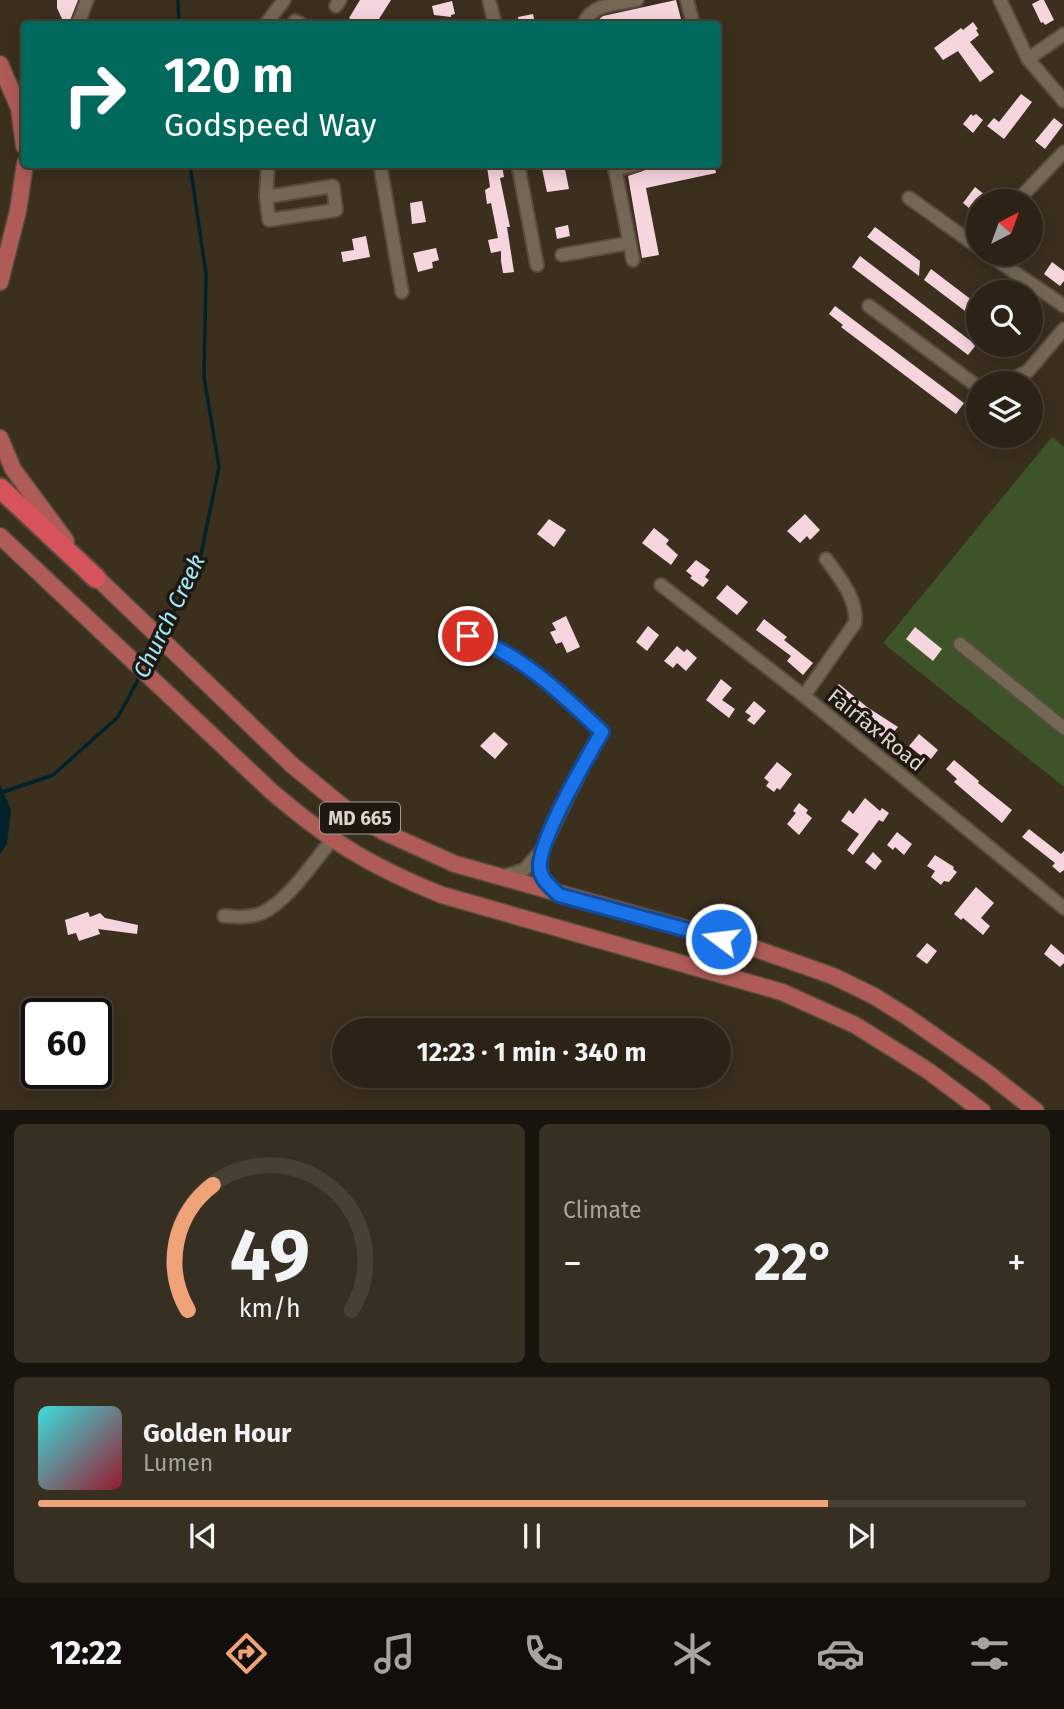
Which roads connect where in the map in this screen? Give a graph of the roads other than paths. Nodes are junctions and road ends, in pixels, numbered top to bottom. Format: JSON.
{"nodes":[{"id":1,"x":87,"y":0,"type":"edge"},
{"id":2,"x":284,"y":0,"type":"edge"},
{"id":3,"x":489,"y":0,"type":"edge"},
{"id":4,"x":637,"y":0,"type":"edge"},
{"id":5,"x":687,"y":0,"type":"edge"},
{"id":6,"x":1000,"y":0,"type":"edge"},
{"id":7,"x":79,"y":21,"type":"edge"},
{"id":8,"x":268,"y":21,"type":"edge"},
{"id":9,"x":494,"y":21,"type":"edge"},
{"id":10,"x":585,"y":21,"type":"edge"},
{"id":11,"x":690,"y":21,"type":"edge"},
{"id":12,"x":1064,"y":34,"type":"edge"},
{"id":13,"x":1028,"y":59,"type":"junction"},
{"id":14,"x":0,"y":64,"type":"edge"},
{"id":15,"x":1064,"y":101,"type":"edge"},
{"id":16,"x":21,"y":123,"type":"edge"},
{"id":17,"x":1064,"y":152,"type":"edge"},
{"id":18,"x":24,"y":168,"type":"edge"},
{"id":19,"x":270,"y":168,"type":"edge"},
{"id":20,"x":381,"y":168,"type":"edge"},
{"id":21,"x":520,"y":168,"type":"edge"},
{"id":22,"x":615,"y":168,"type":"edge"},
{"id":23,"x":1029,"y":189,"type":"edge"},
{"id":24,"x":266,"y":197,"type":"junction"},
{"id":25,"x":909,"y":198,"type":"dead end"},
{"id":26,"x":966,"y":238,"type":"edge"},
{"id":27,"x":629,"y":243,"type":"junction"},
{"id":28,"x":562,"y":255,"type":"dead end"},
{"id":29,"x":633,"y":260,"type":"dead end"},
{"id":30,"x":537,"y":265,"type":"dead end"},
{"id":31,"x":1006,"y":266,"type":"edge"},
{"id":32,"x":0,"y":282,"type":"edge"},
{"id":33,"x":402,"y":292,"type":"dead end"},
{"id":34,"x":869,"y":306,"type":"dead end"},
{"id":35,"x":1064,"y":306,"type":"edge"},
{"id":36,"x":1064,"y":329,"type":"edge"},
{"id":37,"x":1027,"y":371,"type":"edge"},
{"id":38,"x":966,"y":378,"type":"edge"},
{"id":39,"x":0,"y":438,"type":"edge"},
{"id":40,"x":0,"y":488,"type":"edge"},
{"id":41,"x":0,"y":536,"type":"edge"},
{"id":42,"x":826,"y":559,"type":"dead end"},
{"id":43,"x":100,"y":582,"type":"junction"},
{"id":44,"x":661,"y":585,"type":"dead end"},
{"id":45,"x":468,"y":636,"type":"dead end"},
{"id":46,"x":960,"y":645,"type":"dead end"},
{"id":47,"x":804,"y":696,"type":"junction"},
{"id":48,"x":1064,"y":728,"type":"edge"},
{"id":49,"x":332,"y":840,"type":"junction"},
{"id":50,"x":542,"y":850,"type":"junction"},
{"id":51,"x":501,"y":877,"type":"junction"},
{"id":52,"x":559,"y":895,"type":"junction"},
{"id":53,"x":1064,"y":908,"type":"edge"},
{"id":54,"x":224,"y":916,"type":"dead end"},
{"id":55,"x":981,"y":1110,"type":"edge"},
{"id":56,"x":1035,"y":1110,"type":"edge"}],
"edges":[{"from":1,"to":7,"type":"street"},
{"from":2,"to":8,"type":"street"},
{"from":3,"to":9,"type":"street"},
{"from":4,"to":10,"type":"street"},
{"from":5,"to":11,"type":"street"},
{"from":6,"to":13,"type":"street"},
{"from":12,"to":13,"type":"street"},
{"from":13,"to":15,"type":"street"},
{"from":14,"to":16,"type":"main road"},
{"from":17,"to":23,"type":"street"},
{"from":18,"to":32,"type":"main road"},
{"from":19,"to":24,"type":"street"},
{"from":20,"to":33,"type":"street"},
{"from":21,"to":30,"type":"street"},
{"from":22,"to":27,"type":"street"},
{"from":24,"to":24,"type":"street"},
{"from":25,"to":26,"type":"street"},
{"from":27,"to":28,"type":"street"},
{"from":27,"to":29,"type":"street"},
{"from":31,"to":35,"type":"street"},
{"from":34,"to":38,"type":"street"},
{"from":36,"to":37,"type":"street"},
{"from":39,"to":43,"type":"main road"},
{"from":40,"to":43,"type":"highway","number":"MD 665"},
{"from":41,"to":49,"type":"main road","number":"MD 665"},
{"from":42,"to":47,"type":"street"},
{"from":43,"to":51,"type":"main road","number":"MD 665"},
{"from":44,"to":47,"type":"street","name":"Fairfax Road"},
{"from":45,"to":50,"type":"street"},
{"from":46,"to":48,"type":"street"},
{"from":47,"to":53,"type":"street","name":"Fairfax Road"},
{"from":49,"to":54,"type":"street"},
{"from":49,"to":55,"type":"main road","number":"MD 665"},
{"from":50,"to":51,"type":"street"},
{"from":50,"to":52,"type":"street"},
{"from":51,"to":52,"type":"main road","number":"MD 665"},
{"from":52,"to":56,"type":"main road","number":"MD 665"}]}
